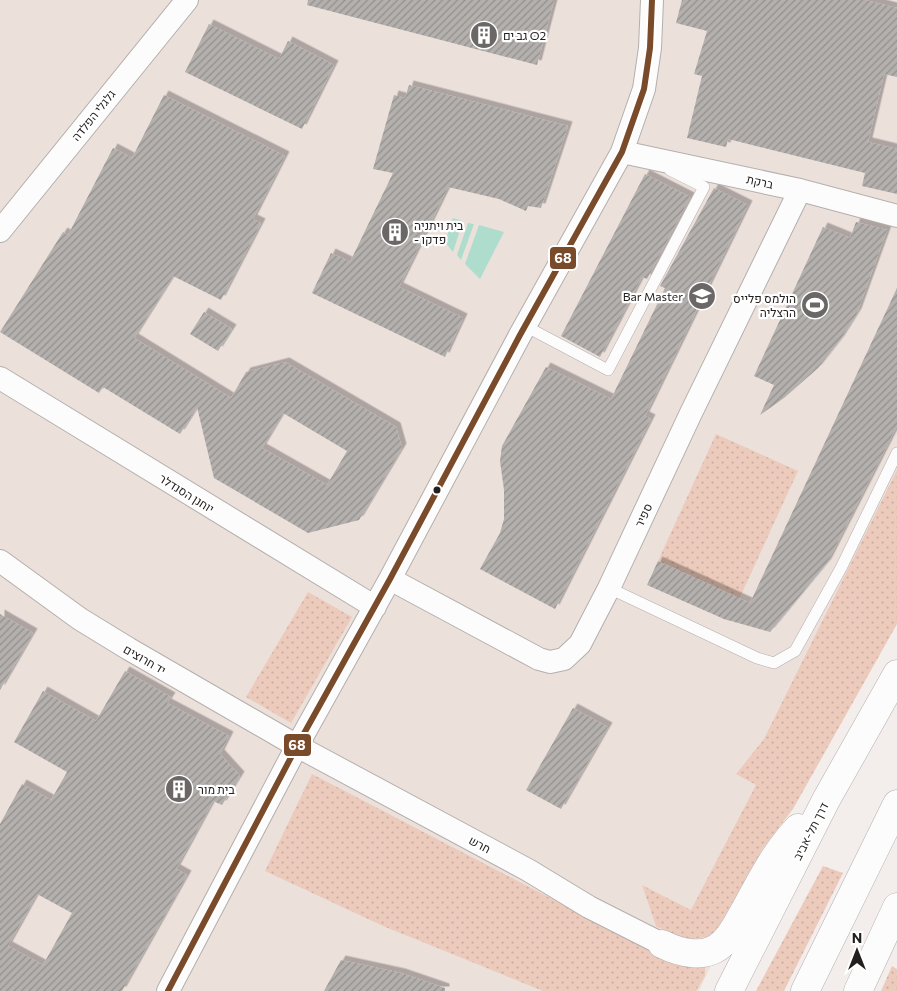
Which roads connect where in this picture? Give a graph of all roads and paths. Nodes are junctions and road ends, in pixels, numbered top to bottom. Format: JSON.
{"nodes":[{"id":1,"x":187,"y":0,"type":"edge"},
{"id":2,"x":652,"y":0,"type":"edge"},
{"id":3,"x":632,"y":154,"type":"junction"},
{"id":4,"x":800,"y":190,"type":"junction"},
{"id":5,"x":897,"y":216,"type":"edge"},
{"id":6,"x":0,"y":231,"type":"edge"},
{"id":7,"x":525,"y":326,"type":"junction"},
{"id":8,"x":0,"y":378,"type":"edge"},
{"id":9,"x":897,"y":453,"type":"edge"},
{"id":10,"x":0,"y":561,"type":"edge"},
{"id":11,"x":390,"y":579,"type":"junction"},
{"id":12,"x":609,"y":588,"type":"junction"},
{"id":13,"x":375,"y":607,"type":"junction"},
{"id":14,"x":897,"y":674,"type":"edge"},
{"id":15,"x":297,"y":746,"type":"junction"},
{"id":16,"x":826,"y":800,"type":"junction"},
{"id":17,"x":897,"y":804,"type":"edge"},
{"id":18,"x":897,"y":906,"type":"edge"},
{"id":19,"x":662,"y":944,"type":"joint"},
{"id":20,"x":168,"y":991,"type":"edge"},
{"id":21,"x":729,"y":991,"type":"edge"},
{"id":22,"x":805,"y":991,"type":"edge"},
{"id":23,"x":858,"y":991,"type":"edge"}],
"edges":[{"from":1,"to":6,"type":"street","name":"גלגלי הפלדה"},
{"from":2,"to":3,"type":"street"},
{"from":3,"to":4,"type":"street","name":"ברקת"},
{"from":3,"to":7,"type":"street"},
{"from":3,"to":7,"type":"lane"},
{"from":4,"to":5,"type":"street","name":"ברקת"},
{"from":4,"to":12,"type":"street","name":"ספיר"},
{"from":7,"to":11,"type":"street"},
{"from":8,"to":13,"type":"street","name":"יוחנן הסנדלר"},
{"from":9,"to":12,"type":"lane"},
{"from":10,"to":15,"type":"street","name":"יד חרוצים"},
{"from":11,"to":12,"type":"street","name":"ספיר"},
{"from":11,"to":13,"type":"street"},
{"from":13,"to":15,"type":"street"},
{"from":14,"to":16,"type":"main road","name":"דרך תל-אביב"},
{"from":15,"to":19,"type":"street","name":"חרש"},
{"from":15,"to":20,"type":"street"},
{"from":16,"to":19,"type":"main road"},
{"from":16,"to":21,"type":"main road","name":"דרך תל-אביב"},
{"from":17,"to":22,"type":"main road"},
{"from":18,"to":23,"type":"main road"}]}
